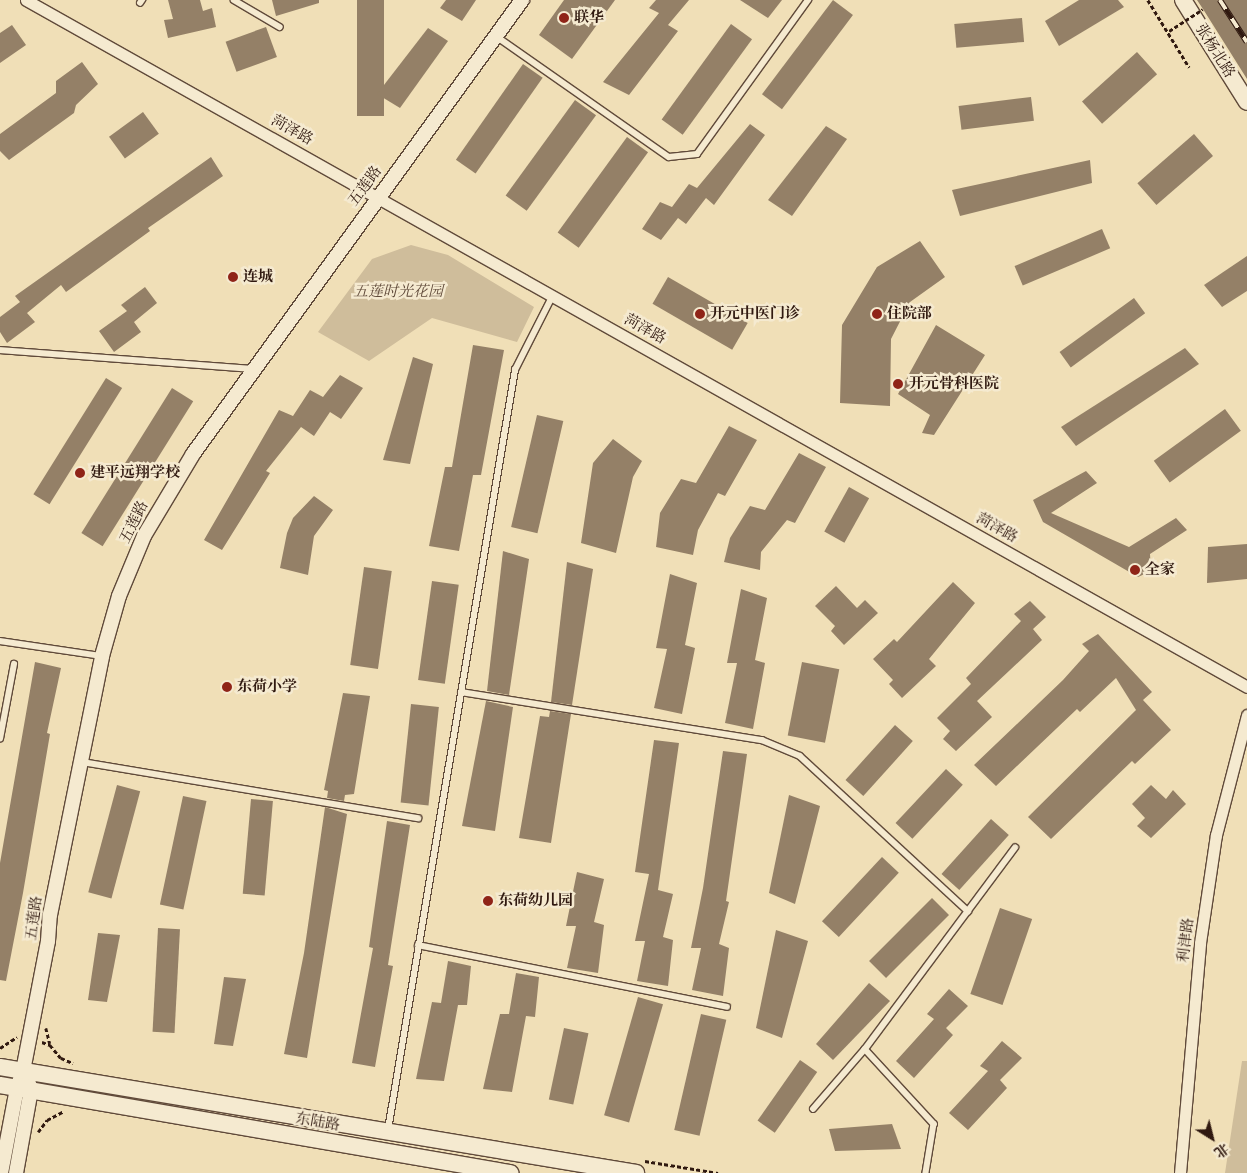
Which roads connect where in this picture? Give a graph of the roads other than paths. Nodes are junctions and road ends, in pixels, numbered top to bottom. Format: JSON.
{"nodes":[{"id":1,"x":26,"y":0,"type":"edge"},
{"id":2,"x":234,"y":0,"type":"edge"},
{"id":3,"x":522,"y":0,"type":"edge"},
{"id":4,"x":808,"y":0,"type":"edge"},
{"id":5,"x":1183,"y":0,"type":"edge"},
{"id":6,"x":280,"y":27,"type":"dead end"},
{"id":7,"x":496,"y":36,"type":"junction"},
{"id":8,"x":1247,"y":102,"type":"edge"},
{"id":9,"x":378,"y":196,"type":"junction"},
{"id":10,"x":553,"y":295,"type":"junction"},
{"id":11,"x":0,"y":350,"type":"edge"},
{"id":12,"x":253,"y":369,"type":"junction"},
{"id":13,"x":0,"y":641,"type":"edge"},
{"id":14,"x":102,"y":656,"type":"junction"},
{"id":15,"x":14,"y":664,"type":"dead end"},
{"id":16,"x":1247,"y":687,"type":"edge"},
{"id":17,"x":461,"y":692,"type":"junction"},
{"id":18,"x":1247,"y":715,"type":"edge"},
{"id":19,"x":0,"y":738,"type":"edge"},
{"id":20,"x":80,"y":762,"type":"junction"},
{"id":21,"x":418,"y":818,"type":"dead end"},
{"id":22,"x":1015,"y":848,"type":"dead end"},
{"id":23,"x":968,"y":910,"type":"junction"},
{"id":24,"x":418,"y":945,"type":"junction"},
{"id":25,"x":728,"y":1007,"type":"dead end"},
{"id":26,"x":865,"y":1049,"type":"junction"},
{"id":27,"x":0,"y":1068,"type":"edge"},
{"id":28,"x":23,"y":1072,"type":"junction"},
{"id":29,"x":0,"y":1085,"type":"edge"},
{"id":30,"x":24,"y":1089,"type":"junction"},
{"id":31,"x":813,"y":1109,"type":"dead end"},
{"id":32,"x":388,"y":1134,"type":"junction"},
{"id":33,"x":1,"y":1173,"type":"edge"},
{"id":34,"x":16,"y":1173,"type":"edge"},
{"id":35,"x":510,"y":1173,"type":"edge"},
{"id":36,"x":636,"y":1173,"type":"edge"},
{"id":37,"x":926,"y":1173,"type":"edge"},
{"id":38,"x":1180,"y":1173,"type":"edge"}],
"edges":[{"from":1,"to":9,"type":"street","name":"菏泽路"},
{"from":2,"to":6,"type":"lane"},
{"from":3,"to":7,"type":"street","name":"五莲路"},
{"from":4,"to":7,"type":"lane"},
{"from":5,"to":8,"type":"main road","name":"张杨北路"},
{"from":7,"to":9,"type":"street","name":"五莲路"},
{"from":9,"to":10,"type":"street","name":"菏泽路"},
{"from":9,"to":12,"type":"street","name":"五莲路"},
{"from":10,"to":16,"type":"street","name":"菏泽路"},
{"from":10,"to":17,"type":"lane"},
{"from":11,"to":12,"type":"lane"},
{"from":12,"to":14,"type":"street","name":"五莲路"},
{"from":13,"to":14,"type":"lane"},
{"from":14,"to":20,"type":"street","name":"五莲路"},
{"from":15,"to":19,"type":"lane"},
{"from":17,"to":23,"type":"lane"},
{"from":17,"to":24,"type":"lane"},
{"from":18,"to":38,"type":"street","name":"利津路"},
{"from":20,"to":21,"type":"lane"},
{"from":20,"to":28,"type":"street","name":"五莲路"},
{"from":22,"to":23,"type":"lane"},
{"from":23,"to":26,"type":"lane"},
{"from":24,"to":25,"type":"lane"},
{"from":24,"to":32,"type":"lane"},
{"from":26,"to":31,"type":"lane"},
{"from":26,"to":37,"type":"lane"},
{"from":27,"to":28,"type":"main road","name":"东陆路"},
{"from":28,"to":30,"type":"street","name":"五莲路"},
{"from":28,"to":32,"type":"main road","name":"东陆路"},
{"from":29,"to":30,"type":"main road","name":"东陆路"},
{"from":30,"to":33,"type":"street","name":"五莲路"},
{"from":30,"to":34,"type":"street","name":"五莲路"},
{"from":30,"to":35,"type":"main road","name":"东陆路"},
{"from":32,"to":36,"type":"main road","name":"东陆路"}]}
